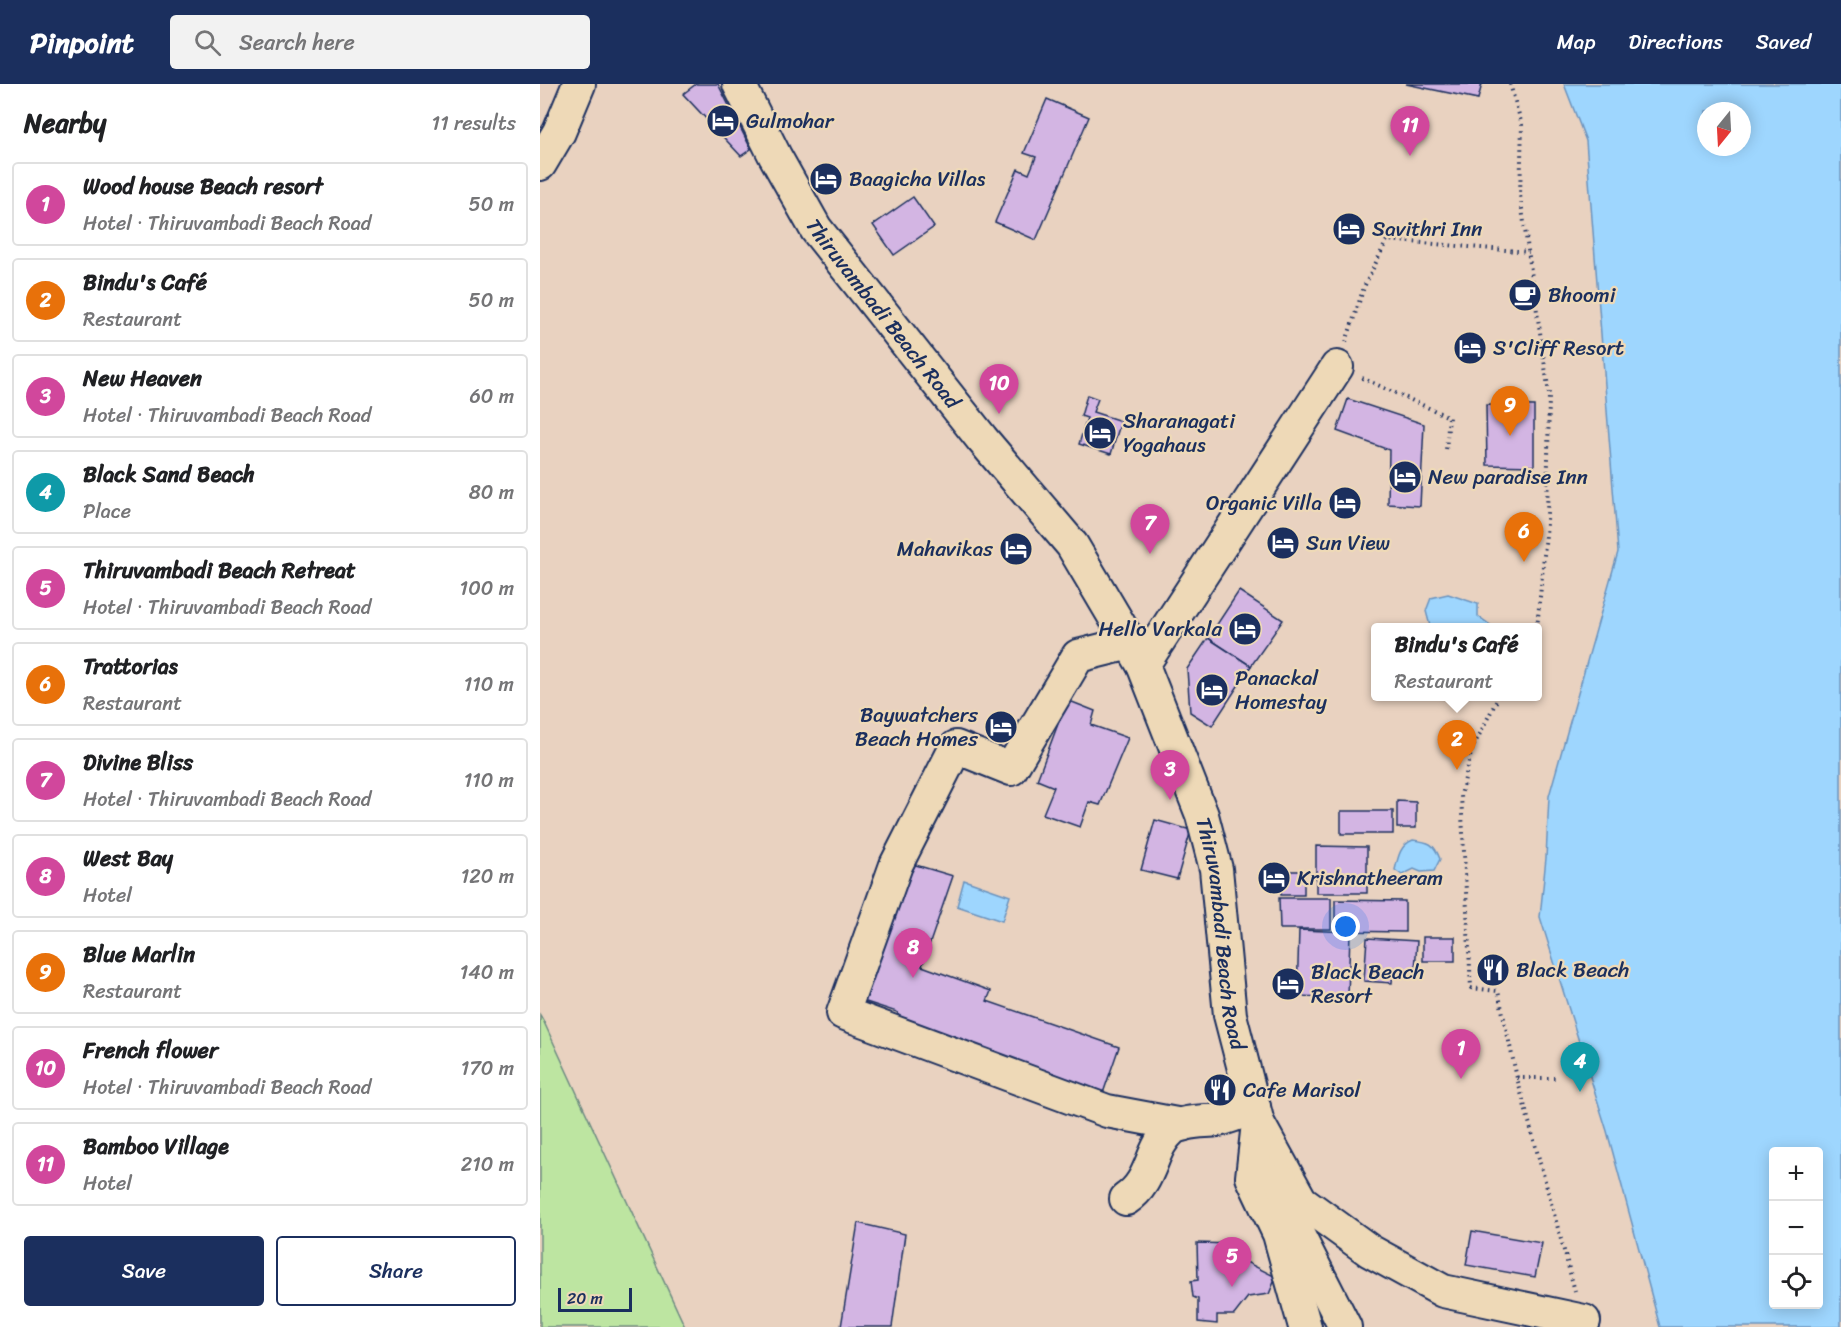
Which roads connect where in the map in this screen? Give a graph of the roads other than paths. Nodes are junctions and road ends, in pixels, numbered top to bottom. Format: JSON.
{"nodes":[{"id":1,"x":579,"y":84,"type":"edge"},
{"id":2,"x":739,"y":84,"type":"edge"},
{"id":3,"x":540,"y":164,"type":"edge"},
{"id":4,"x":1337,"y":367,"type":"road end"},
{"id":5,"x":1136,"y":654,"type":"junction"},
{"id":6,"x":1256,"y":1115,"type":"junction"},
{"id":7,"x":1182,"y":1125,"type":"junction"},
{"id":8,"x":1126,"y":1199,"type":"dead end"},
{"id":9,"x":1584,"y":1321,"type":"road end"},
{"id":10,"x":1305,"y":1327,"type":"edge"},
{"id":11,"x":1346,"y":1327,"type":"edge"}],
"edges":[{"from":1,"to":3,"type":"street"},
{"from":2,"to":5,"type":"street","name":"Thiruvambadi Beach Road"},
{"from":4,"to":5,"type":"street"},
{"from":5,"to":6,"type":"street","name":"Thiruvambadi Beach Road"},
{"from":5,"to":7,"type":"street"},
{"from":6,"to":7,"type":"street"},
{"from":6,"to":9,"type":"street","name":"Thiruvambadi Beach Road"},
{"from":6,"to":10,"type":"street"},
{"from":6,"to":11,"type":"street"},
{"from":7,"to":8,"type":"street"}]}
